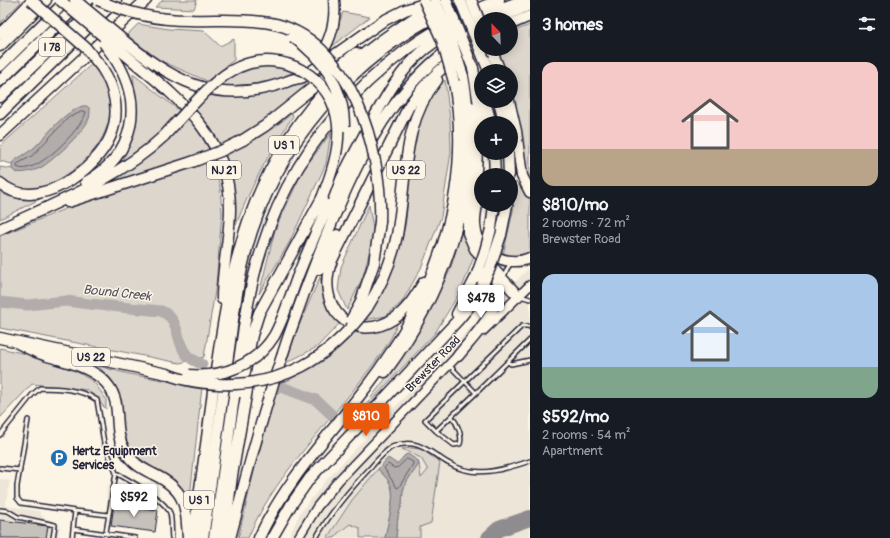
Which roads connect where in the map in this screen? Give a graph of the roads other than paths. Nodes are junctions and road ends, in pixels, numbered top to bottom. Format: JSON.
{"nodes":[{"id":1,"x":32,"y":0,"type":"edge"},
{"id":2,"x":46,"y":0,"type":"edge"},
{"id":3,"x":60,"y":0,"type":"edge"},
{"id":4,"x":67,"y":0,"type":"edge"},
{"id":5,"x":75,"y":0,"type":"edge"},
{"id":6,"x":83,"y":0,"type":"edge"},
{"id":7,"x":98,"y":0,"type":"edge"},
{"id":8,"x":106,"y":0,"type":"edge"},
{"id":9,"x":116,"y":0,"type":"edge"},
{"id":10,"x":334,"y":0,"type":"edge"},
{"id":11,"x":424,"y":0,"type":"edge"},
{"id":12,"x":435,"y":0,"type":"edge"},
{"id":13,"x":445,"y":0,"type":"edge"},
{"id":14,"x":460,"y":0,"type":"edge"},
{"id":15,"x":470,"y":0,"type":"edge"},
{"id":16,"x":499,"y":0,"type":"edge"},
{"id":17,"x":523,"y":0,"type":"edge"},
{"id":18,"x":145,"y":1,"type":"edge"},
{"id":19,"x":530,"y":5,"type":"edge"},
{"id":20,"x":424,"y":11,"type":"junction"},
{"id":21,"x":475,"y":12,"type":"edge"},
{"id":22,"x":514,"y":12,"type":"edge"},
{"id":23,"x":530,"y":17,"type":"edge"},
{"id":24,"x":244,"y":21,"type":"junction"},
{"id":25,"x":518,"y":22,"type":"edge"},
{"id":26,"x":474,"y":25,"type":"edge"},
{"id":27,"x":474,"y":31,"type":"edge"},
{"id":28,"x":0,"y":34,"type":"edge"},
{"id":29,"x":0,"y":46,"type":"edge"},
{"id":30,"x":472,"y":47,"type":"joint"},
{"id":31,"x":121,"y":51,"type":"junction"},
{"id":32,"x":0,"y":66,"type":"edge"},
{"id":33,"x":473,"y":68,"type":"joint"},
{"id":34,"x":459,"y":79,"type":"junction"},
{"id":35,"x":290,"y":80,"type":"junction"},
{"id":36,"x":0,"y":81,"type":"edge"},
{"id":37,"x":0,"y":97,"type":"edge"},
{"id":38,"x":410,"y":104,"type":"junction"},
{"id":39,"x":511,"y":108,"type":"edge"},
{"id":40,"x":0,"y":114,"type":"edge"},
{"id":41,"x":481,"y":116,"type":"edge"},
{"id":42,"x":2,"y":133,"type":"edge"},
{"id":43,"x":0,"y":183,"type":"edge"},
{"id":44,"x":530,"y":192,"type":"edge"},
{"id":45,"x":68,"y":197,"type":"junction"},
{"id":46,"x":322,"y":198,"type":"junction"},
{"id":47,"x":34,"y":212,"type":"junction"},
{"id":48,"x":477,"y":212,"type":"edge"},
{"id":49,"x":493,"y":212,"type":"edge"},
{"id":50,"x":506,"y":212,"type":"edge"},
{"id":51,"x":0,"y":228,"type":"edge"},
{"id":52,"x":442,"y":251,"type":"junction"},
{"id":53,"x":289,"y":258,"type":"junction"},
{"id":54,"x":530,"y":258,"type":"edge"},
{"id":55,"x":512,"y":262,"type":"junction"},
{"id":56,"x":489,"y":264,"type":"junction"},
{"id":57,"x":503,"y":279,"type":"junction"},
{"id":58,"x":530,"y":285,"type":"edge"},
{"id":59,"x":518,"y":296,"type":"junction"},
{"id":60,"x":530,"y":299,"type":"edge"},
{"id":61,"x":363,"y":306,"type":"junction"},
{"id":62,"x":298,"y":310,"type":"junction"},
{"id":63,"x":530,"y":327,"type":"edge"},
{"id":64,"x":221,"y":330,"type":"junction"},
{"id":65,"x":0,"y":338,"type":"edge"},
{"id":66,"x":530,"y":340,"type":"edge"},
{"id":67,"x":14,"y":341,"type":"junction"},
{"id":68,"x":431,"y":349,"type":"junction"},
{"id":69,"x":458,"y":356,"type":"junction"},
{"id":70,"x":530,"y":360,"type":"edge"},
{"id":71,"x":508,"y":362,"type":"junction"},
{"id":72,"x":448,"y":365,"type":"junction"},
{"id":73,"x":167,"y":374,"type":"junction"},
{"id":74,"x":464,"y":382,"type":"junction"},
{"id":75,"x":476,"y":393,"type":"junction"},
{"id":76,"x":452,"y":417,"type":"junction"},
{"id":77,"x":28,"y":420,"type":"dead end"},
{"id":78,"x":436,"y":431,"type":"junction"},
{"id":79,"x":0,"y":435,"type":"edge"},
{"id":80,"x":312,"y":454,"type":"junction"},
{"id":81,"x":530,"y":461,"type":"edge"},
{"id":82,"x":0,"y":468,"type":"edge"},
{"id":83,"x":20,"y":470,"type":"junction"},
{"id":84,"x":116,"y":473,"type":"junction"},
{"id":85,"x":221,"y":492,"type":"junction"},
{"id":86,"x":0,"y":510,"type":"edge"},
{"id":87,"x":75,"y":511,"type":"junction"},
{"id":88,"x":108,"y":515,"type":"junction"},
{"id":89,"x":73,"y":529,"type":"junction"},
{"id":90,"x":106,"y":533,"type":"junction"},
{"id":91,"x":53,"y":538,"type":"edge"},
{"id":92,"x":72,"y":538,"type":"edge"},
{"id":93,"x":105,"y":538,"type":"edge"},
{"id":94,"x":135,"y":538,"type":"edge"},
{"id":95,"x":172,"y":538,"type":"edge"},
{"id":96,"x":188,"y":538,"type":"edge"},
{"id":97,"x":193,"y":538,"type":"edge"},
{"id":98,"x":203,"y":538,"type":"edge"},
{"id":99,"x":214,"y":538,"type":"edge"},
{"id":100,"x":224,"y":538,"type":"edge"},
{"id":101,"x":230,"y":538,"type":"edge"},
{"id":102,"x":259,"y":538,"type":"edge"},
{"id":103,"x":272,"y":538,"type":"edge"},
{"id":104,"x":298,"y":538,"type":"edge"},
{"id":105,"x":316,"y":538,"type":"edge"}],
"edges":[{"from":1,"to":28,"type":"highway"},
{"from":1,"to":43,"type":"highway","bridge":true},
{"from":2,"to":29,"type":"highway"},
{"from":3,"to":31,"type":"highway","bridge":true},
{"from":4,"to":32,"type":"highway","number":"I 78"},
{"from":5,"to":31,"type":"highway","bridge":true},
{"from":6,"to":36,"type":"highway","number":"I 78"},
{"from":7,"to":24,"type":"highway","bridge":true},
{"from":8,"to":37,"type":"highway","number":"I 78"},
{"from":9,"to":40,"type":"highway"},
{"from":10,"to":35,"type":"highway"},
{"from":11,"to":34,"type":"highway","bridge":true},
{"from":12,"to":34,"type":"highway","bridge":true},
{"from":12,"to":35,"type":"highway"},
{"from":13,"to":20,"type":"highway","number":"US 1"},
{"from":13,"to":33,"type":"highway","bridge":true},
{"from":14,"to":26,"type":"highway","bridge":true},
{"from":15,"to":21,"type":"highway","bridge":true},
{"from":15,"to":98,"type":"highway"},
{"from":16,"to":85,"type":"highway"},
{"from":17,"to":73,"type":"highway","bridge":true},
{"from":18,"to":42,"type":"highway"},
{"from":19,"to":22,"type":"highway"},
{"from":20,"to":47,"type":"highway","bridge":true},
{"from":20,"to":64,"type":"highway","number":"US 1"},
{"from":23,"to":25,"type":"highway"},
{"from":24,"to":46,"type":"highway","bridge":true},
{"from":24,"to":61,"type":"highway","bridge":true},
{"from":27,"to":62,"type":"highway"},
{"from":30,"to":38,"type":"highway"},
{"from":30,"to":61,"type":"highway","number":"US 22"},
{"from":31,"to":35,"type":"highway"},
{"from":31,"to":45,"type":"highway"},
{"from":31,"to":64,"type":"highway","number":"NJ 21"},
{"from":33,"to":41,"type":"highway"},
{"from":34,"to":52,"type":"highway"},
{"from":34,"to":56,"type":"highway"},
{"from":34,"to":80,"type":"highway"},
{"from":38,"to":52,"type":"highway"},
{"from":38,"to":62,"type":"highway"},
{"from":39,"to":44,"type":"highway"},
{"from":45,"to":46,"type":"highway","bridge":true},
{"from":45,"to":47,"type":"highway"},
{"from":46,"to":53,"type":"highway"},
{"from":47,"to":51,"type":"highway"},
{"from":48,"to":55,"type":"highway"},
{"from":49,"to":68,"type":"highway","bridge":true},
{"from":50,"to":68,"type":"highway","bridge":true},
{"from":52,"to":80,"type":"highway"},
{"from":53,"to":85,"type":"highway"},
{"from":53,"to":100,"type":"highway"},
{"from":54,"to":55,"type":"highway"},
{"from":55,"to":57,"type":"lane"},
{"from":56,"to":57,"type":"highway"},
{"from":56,"to":69,"type":"highway"},
{"from":57,"to":59,"type":"highway"},
{"from":58,"to":59,"type":"street","name":"Brewster Road"},
{"from":59,"to":60,"type":"lane"},
{"from":59,"to":69,"type":"street","name":"Brewster Road"},
{"from":61,"to":73,"type":"highway","number":"US 22","bridge":true},
{"from":62,"to":101,"type":"highway"},
{"from":63,"to":74,"type":"lane"},
{"from":64,"to":97,"type":"highway","number":"US 1"},
{"from":65,"to":67,"type":"highway","number":"US 22"},
{"from":66,"to":71,"type":"lane"},
{"from":67,"to":73,"type":"highway","number":"US 22"},
{"from":67,"to":96,"type":"highway"},
{"from":68,"to":103,"type":"highway"},
{"from":69,"to":72,"type":"street","name":"Brewster Road"},
{"from":70,"to":71,"type":"lane"},
{"from":71,"to":75,"type":"lane"},
{"from":72,"to":74,"type":"lane"},
{"from":72,"to":104,"type":"street","name":"Brewster Road"},
{"from":74,"to":75,"type":"lane"},
{"from":74,"to":78,"type":"lane"},
{"from":75,"to":76,"type":"lane"},
{"from":76,"to":78,"type":"lane"},
{"from":76,"to":78,"type":"lane"},
{"from":77,"to":83,"type":"lane"},
{"from":79,"to":84,"type":"lane"},
{"from":80,"to":102,"type":"highway"},
{"from":81,"to":105,"type":"lane"},
{"from":82,"to":83,"type":"lane"},
{"from":83,"to":87,"type":"lane"},
{"from":84,"to":88,"type":"lane"},
{"from":84,"to":95,"type":"lane"},
{"from":85,"to":99,"type":"highway"},
{"from":86,"to":91,"type":"lane"},
{"from":87,"to":88,"type":"lane"},
{"from":87,"to":89,"type":"lane"},
{"from":88,"to":90,"type":"lane"},
{"from":89,"to":90,"type":"lane"},
{"from":89,"to":92,"type":"lane"},
{"from":90,"to":93,"type":"lane"},
{"from":90,"to":94,"type":"lane"}]}
